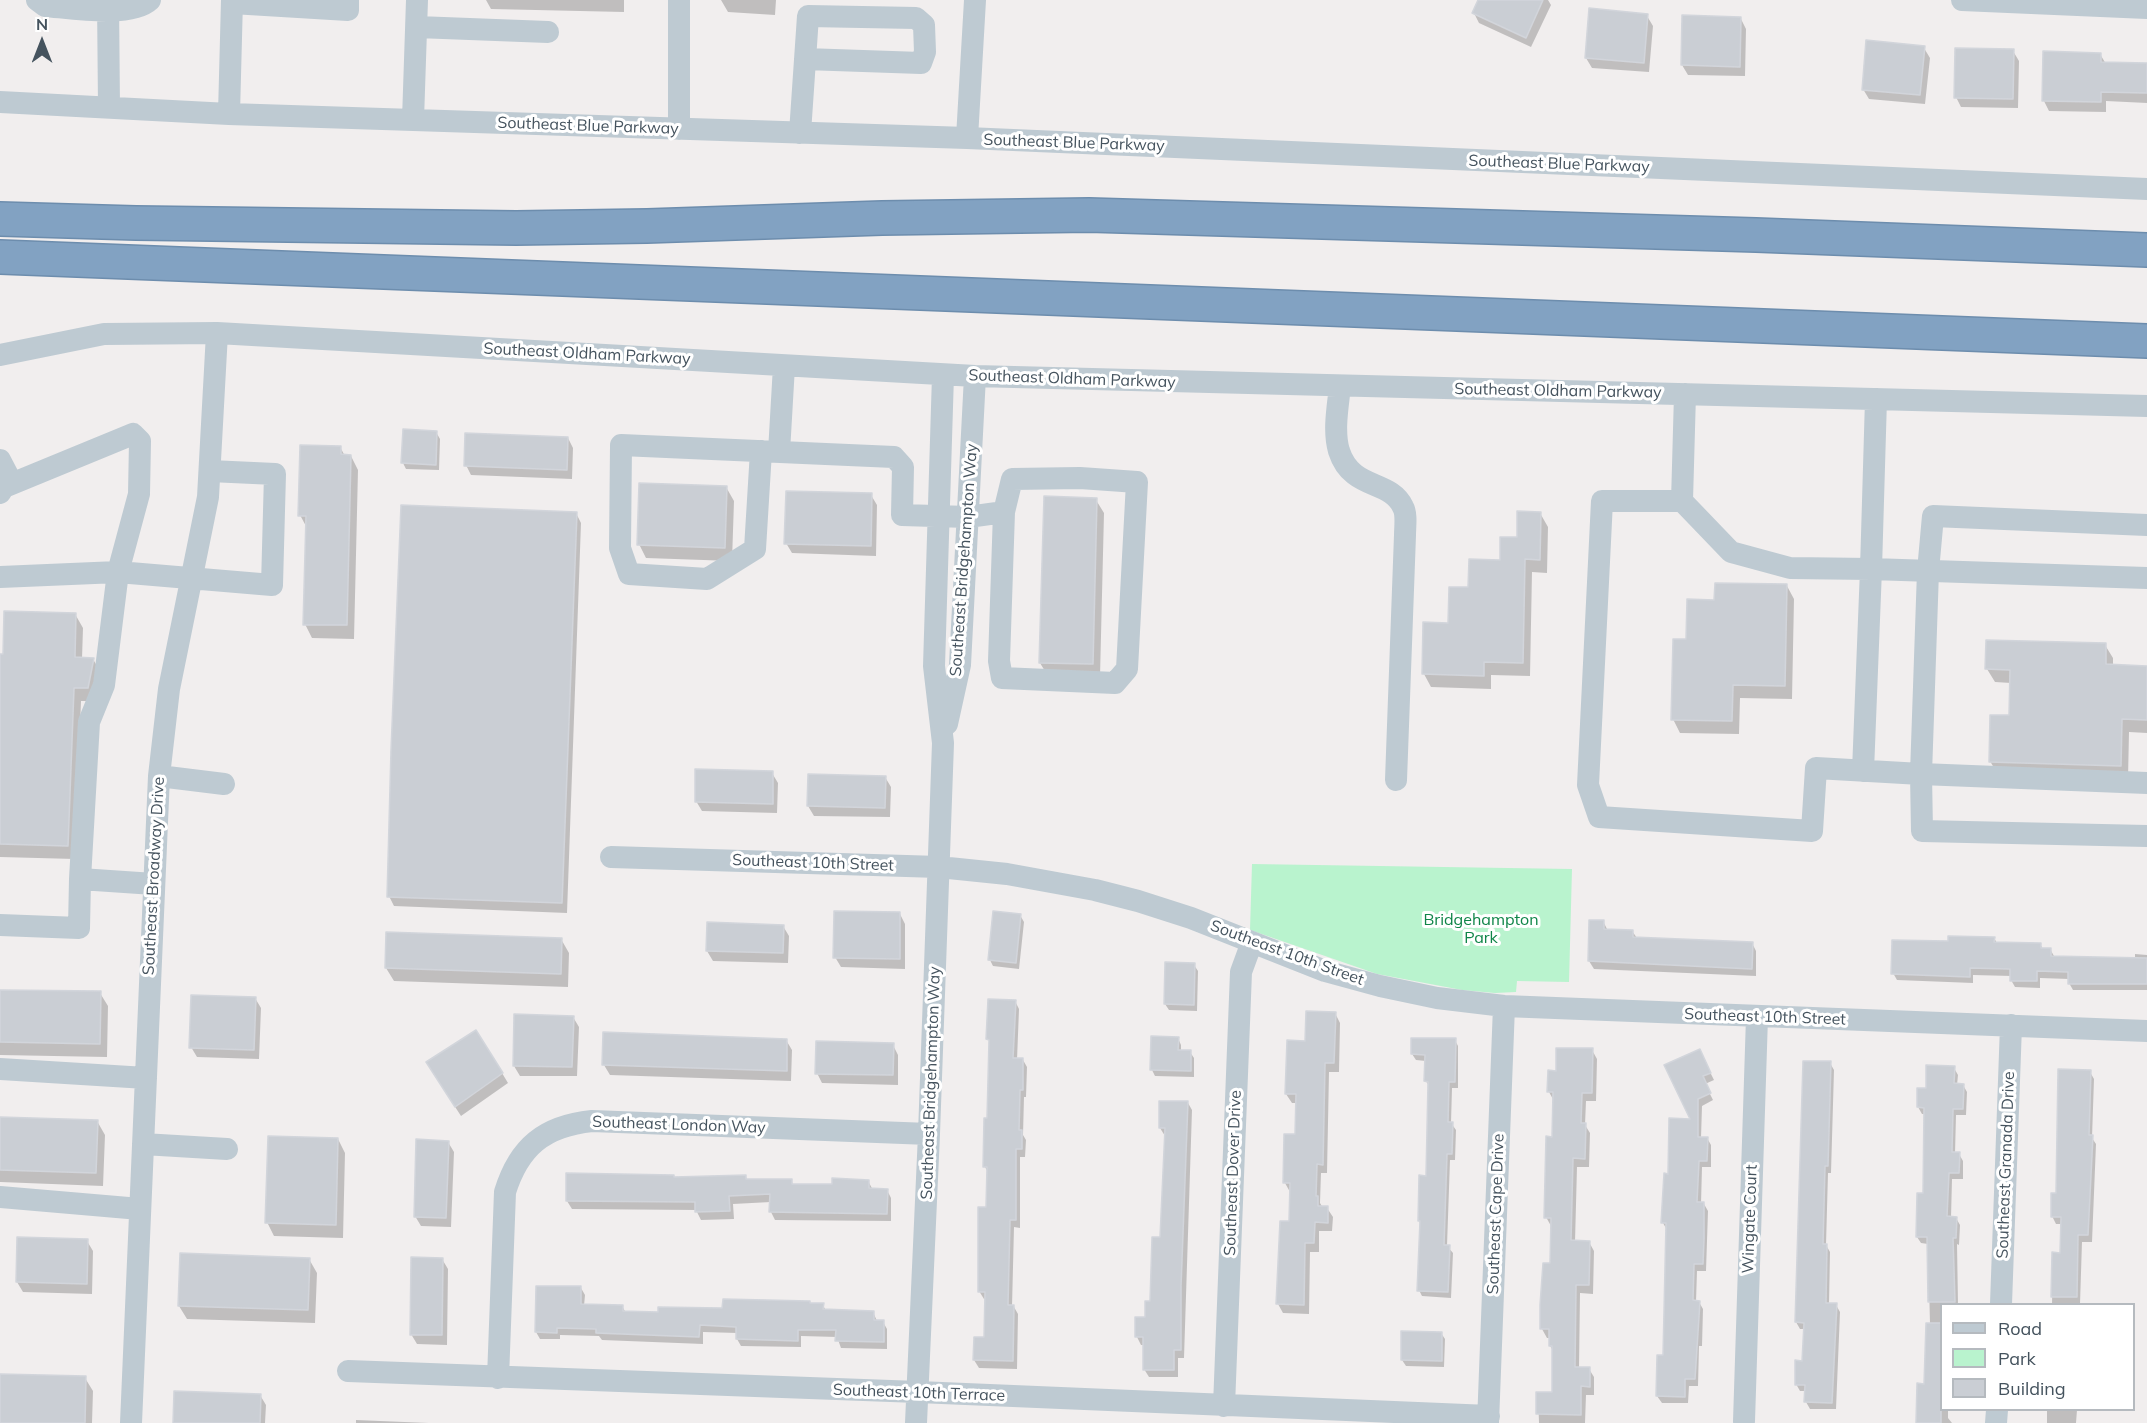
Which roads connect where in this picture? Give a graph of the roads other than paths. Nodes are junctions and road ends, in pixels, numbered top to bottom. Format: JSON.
{"nodes":[{"id":1,"x":38,"y":0,"type":"edge"},
{"id":2,"x":150,"y":0,"type":"edge"},
{"id":3,"x":348,"y":0,"type":"edge"},
{"id":4,"x":417,"y":0,"type":"edge"},
{"id":5,"x":679,"y":0,"type":"edge"},
{"id":6,"x":975,"y":0,"type":"edge"},
{"id":7,"x":1962,"y":0,"type":"edge"},
{"id":8,"x":1992,"y":1,"type":"edge"},
{"id":9,"x":232,"y":2,"type":"edge"},
{"id":10,"x":108,"y":6,"type":"edge"},
{"id":11,"x":2147,"y":8,"type":"edge"},
{"id":12,"x":417,"y":27,"type":"junction"},
{"id":13,"x":548,"y":32,"type":"dead end"},
{"id":14,"x":805,"y":60,"type":"junction"},
{"id":15,"x":0,"y":102,"type":"edge"},
{"id":16,"x":109,"y":106,"type":"junction"},
{"id":17,"x":229,"y":114,"type":"junction"},
{"id":18,"x":413,"y":120,"type":"junction"},
{"id":19,"x":680,"y":129,"type":"junction"},
{"id":20,"x":800,"y":133,"type":"junction"},
{"id":21,"x":967,"y":138,"type":"junction"},
{"id":22,"x":2147,"y":189,"type":"edge"},
{"id":23,"x":0,"y":219,"type":"edge"},
{"id":24,"x":2147,"y":250,"type":"edge"},
{"id":25,"x":0,"y":257,"type":"edge"},
{"id":26,"x":217,"y":333,"type":"junction"},
{"id":27,"x":2147,"y":341,"type":"edge"},
{"id":28,"x":0,"y":355,"type":"edge"},
{"id":29,"x":784,"y":366,"type":"junction"},
{"id":30,"x":943,"y":375,"type":"junction"},
{"id":31,"x":975,"y":376,"type":"junction"},
{"id":32,"x":1340,"y":386,"type":"junction"},
{"id":33,"x":1685,"y":394,"type":"junction"},
{"id":34,"x":1876,"y":399,"type":"junction"},
{"id":35,"x":2147,"y":406,"type":"edge"},
{"id":36,"x":770,"y":452,"type":"junction"},
{"id":37,"x":0,"y":460,"type":"edge"},
{"id":38,"x":210,"y":471,"type":"junction"},
{"id":39,"x":6,"y":488,"type":"edge"},
{"id":40,"x":1682,"y":501,"type":"junction"},
{"id":41,"x":1004,"y":512,"type":"junction"},
{"id":42,"x":938,"y":517,"type":"junction"},
{"id":43,"x":968,"y":517,"type":"junction"},
{"id":44,"x":2147,"y":525,"type":"edge"},
{"id":45,"x":1871,"y":569,"type":"junction"},
{"id":46,"x":1928,"y":571,"type":"junction"},
{"id":47,"x":118,"y":572,"type":"junction"},
{"id":48,"x":0,"y":577,"type":"edge"},
{"id":49,"x":193,"y":578,"type":"junction"},
{"id":50,"x":2147,"y":579,"type":"edge"},
{"id":51,"x":943,"y":743,"type":"junction"},
{"id":52,"x":1863,"y":771,"type":"junction"},
{"id":53,"x":1921,"y":774,"type":"junction"},
{"id":54,"x":159,"y":776,"type":"junction"},
{"id":55,"x":1396,"y":780,"type":"dead end"},
{"id":56,"x":2147,"y":783,"type":"edge"},
{"id":57,"x":224,"y":784,"type":"dead end"},
{"id":58,"x":2147,"y":836,"type":"edge"},
{"id":59,"x":611,"y":857,"type":"dead end"},
{"id":60,"x":939,"y":867,"type":"junction"},
{"id":61,"x":80,"y":879,"type":"junction"},
{"id":62,"x":154,"y":884,"type":"junction"},
{"id":63,"x":0,"y":925,"type":"edge"},
{"id":64,"x":1252,"y":942,"type":"junction"},
{"id":65,"x":1503,"y":1006,"type":"junction"},
{"id":66,"x":1757,"y":1017,"type":"junction"},
{"id":67,"x":2011,"y":1025,"type":"junction"},
{"id":68,"x":2147,"y":1031,"type":"edge"},
{"id":69,"x":0,"y":1069,"type":"edge"},
{"id":70,"x":146,"y":1078,"type":"junction"},
{"id":71,"x":929,"y":1134,"type":"junction"},
{"id":72,"x":143,"y":1144,"type":"junction"},
{"id":73,"x":227,"y":1149,"type":"dead end"},
{"id":74,"x":0,"y":1197,"type":"edge"},
{"id":75,"x":140,"y":1209,"type":"junction"},
{"id":76,"x":2001,"y":1303,"type":"edge"},
{"id":77,"x":348,"y":1371,"type":"dead end"},
{"id":78,"x":498,"y":1378,"type":"junction"},
{"id":79,"x":918,"y":1392,"type":"junction"},
{"id":80,"x":1224,"y":1406,"type":"junction"},
{"id":81,"x":1489,"y":1420,"type":"edge"},
{"id":82,"x":1744,"y":1421,"type":"dead end"},
{"id":83,"x":131,"y":1423,"type":"edge"},
{"id":84,"x":916,"y":1423,"type":"edge"}],
"edges":[{"from":1,"to":10,"type":"street"},
{"from":2,"to":10,"type":"street"},
{"from":3,"to":9,"type":"street"},
{"from":4,"to":12,"type":"street"},
{"from":5,"to":19,"type":"street"},
{"from":6,"to":21,"type":"street"},
{"from":7,"to":8,"type":"street"},
{"from":8,"to":11,"type":"street"},
{"from":9,"to":17,"type":"street"},
{"from":10,"to":16,"type":"street"},
{"from":12,"to":13,"type":"street"},
{"from":12,"to":18,"type":"street"},
{"from":14,"to":14,"type":"street"},
{"from":14,"to":20,"type":"street"},
{"from":15,"to":16,"type":"street","name":"Southeast Blue Parkway"},
{"from":16,"to":17,"type":"street","name":"Southeast Blue Parkway"},
{"from":17,"to":18,"type":"street","name":"Southeast Blue Parkway"},
{"from":18,"to":19,"type":"street","name":"Southeast Blue Parkway"},
{"from":19,"to":20,"type":"street","name":"Southeast Blue Parkway"},
{"from":20,"to":21,"type":"street","name":"Southeast Blue Parkway"},
{"from":21,"to":22,"type":"street","name":"Southeast Blue Parkway"},
{"from":23,"to":24,"type":"highway"},
{"from":25,"to":27,"type":"highway"},
{"from":26,"to":28,"type":"street","name":"Southeast Oldham Parkway"},
{"from":26,"to":29,"type":"street","name":"Southeast Oldham Parkway"},
{"from":26,"to":38,"type":"street","name":"Southeast Broadway Drive"},
{"from":29,"to":30,"type":"street","name":"Southeast Oldham Parkway"},
{"from":29,"to":36,"type":"street"},
{"from":30,"to":31,"type":"street","name":"Southeast Oldham Parkway"},
{"from":30,"to":42,"type":"street","name":"Southeast Bridgehampton Way"},
{"from":31,"to":32,"type":"street","name":"Southeast Oldham Parkway"},
{"from":31,"to":43,"type":"street","name":"Southeast Bridgehampton Way"},
{"from":32,"to":33,"type":"street","name":"Southeast Oldham Parkway"},
{"from":32,"to":55,"type":"street"},
{"from":33,"to":34,"type":"street","name":"Southeast Oldham Parkway"},
{"from":33,"to":40,"type":"street"},
{"from":34,"to":35,"type":"street","name":"Southeast Oldham Parkway"},
{"from":34,"to":45,"type":"street"},
{"from":36,"to":36,"type":"street"},
{"from":36,"to":42,"type":"street"},
{"from":37,"to":39,"type":"street"},
{"from":38,"to":49,"type":"street","name":"Southeast Broadway Drive"},
{"from":38,"to":49,"type":"street"},
{"from":39,"to":47,"type":"street"},
{"from":40,"to":45,"type":"street"},
{"from":40,"to":52,"type":"street"},
{"from":41,"to":41,"type":"street"},
{"from":41,"to":43,"type":"street"},
{"from":42,"to":43,"type":"street"},
{"from":42,"to":51,"type":"street","name":"Southeast Bridgehampton Way"},
{"from":43,"to":51,"type":"street","name":"Southeast Bridgehampton Way"},
{"from":44,"to":46,"type":"street"},
{"from":45,"to":46,"type":"street"},
{"from":45,"to":52,"type":"street"},
{"from":46,"to":50,"type":"street"},
{"from":46,"to":53,"type":"street"},
{"from":47,"to":48,"type":"street"},
{"from":47,"to":49,"type":"street"},
{"from":47,"to":61,"type":"street"},
{"from":49,"to":54,"type":"street","name":"Southeast Broadway Drive"},
{"from":51,"to":60,"type":"street","name":"Southeast Bridgehampton Way"},
{"from":52,"to":53,"type":"street"},
{"from":53,"to":56,"type":"street"},
{"from":53,"to":58,"type":"street"},
{"from":54,"to":57,"type":"street"},
{"from":54,"to":62,"type":"street","name":"Southeast Broadway Drive"},
{"from":59,"to":60,"type":"street","name":"Southeast 10th Street"},
{"from":60,"to":64,"type":"street","name":"Southeast 10th Street"},
{"from":60,"to":71,"type":"street","name":"Southeast Bridgehampton Way"},
{"from":61,"to":62,"type":"street"},
{"from":61,"to":63,"type":"street"},
{"from":62,"to":70,"type":"street","name":"Southeast Broadway Drive"},
{"from":64,"to":65,"type":"street","name":"Southeast 10th Street"},
{"from":64,"to":80,"type":"street","name":"Southeast Dover Drive"},
{"from":65,"to":66,"type":"street","name":"Southeast 10th Street"},
{"from":65,"to":81,"type":"street","name":"Southeast Cape Drive"},
{"from":66,"to":67,"type":"street","name":"Southeast 10th Street"},
{"from":66,"to":82,"type":"street","name":"Wingate Court"},
{"from":67,"to":68,"type":"street","name":"Southeast 10th Street"},
{"from":67,"to":76,"type":"street","name":"Southeast Granada Drive"},
{"from":69,"to":70,"type":"street"},
{"from":70,"to":72,"type":"street","name":"Southeast Broadway Drive"},
{"from":71,"to":78,"type":"street","name":"Southeast London Way"},
{"from":71,"to":79,"type":"street","name":"Southeast Bridgehampton Way"},
{"from":72,"to":73,"type":"street"},
{"from":72,"to":75,"type":"street","name":"Southeast Broadway Drive"},
{"from":74,"to":75,"type":"street"},
{"from":75,"to":83,"type":"street","name":"Southeast Broadway Drive"},
{"from":77,"to":78,"type":"street","name":"Southeast 10th Terrace"},
{"from":78,"to":79,"type":"street","name":"Southeast 10th Terrace"},
{"from":79,"to":80,"type":"street","name":"Southeast 10th Terrace"},
{"from":79,"to":84,"type":"street","name":"Southeast Bridgehampton Way"},
{"from":80,"to":81,"type":"street","name":"Southeast 10th Terrace"}]}
